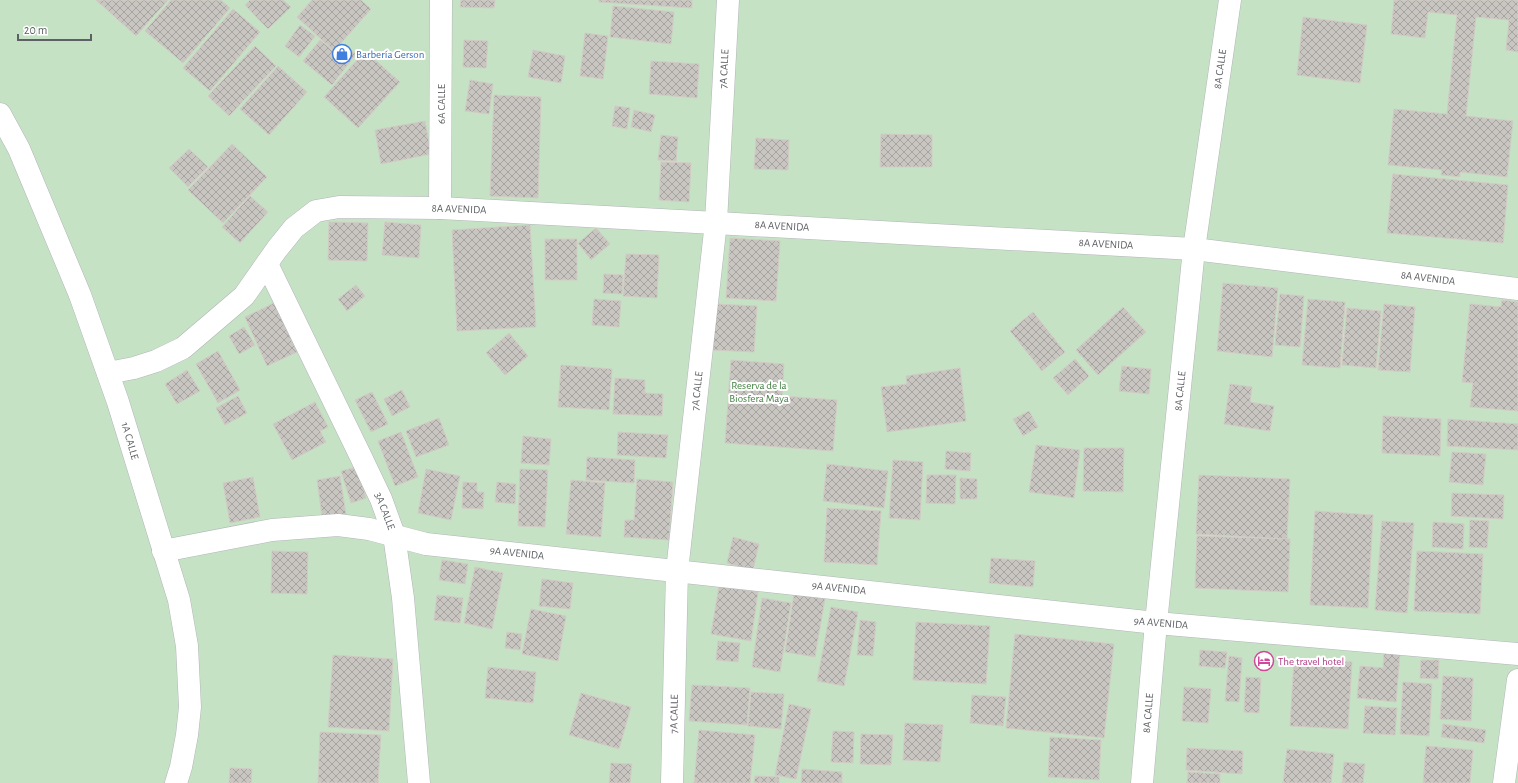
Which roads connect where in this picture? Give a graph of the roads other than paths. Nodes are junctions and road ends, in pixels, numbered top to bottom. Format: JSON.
{"nodes":[{"id":1,"x":441,"y":0,"type":"edge"},
{"id":2,"x":728,"y":0,"type":"edge"},
{"id":3,"x":1230,"y":0,"type":"edge"},
{"id":4,"x":0,"y":114,"type":"edge"},
{"id":5,"x":440,"y":208,"type":"junction"},
{"id":6,"x":716,"y":222,"type":"junction"},
{"id":7,"x":1194,"y":250,"type":"junction"},
{"id":8,"x":267,"y":264,"type":"junction"},
{"id":9,"x":1518,"y":289,"type":"edge"},
{"id":10,"x":108,"y":372,"type":"junction"},
{"id":11,"x":394,"y":536,"type":"junction"},
{"id":12,"x":163,"y":551,"type":"junction"},
{"id":13,"x":677,"y":571,"type":"junction"},
{"id":14,"x":1156,"y":623,"type":"junction"},
{"id":15,"x":1518,"y":654,"type":"edge"},
{"id":16,"x":1518,"y":680,"type":"edge"},
{"id":17,"x":176,"y":783,"type":"edge"},
{"id":18,"x":419,"y":783,"type":"edge"},
{"id":19,"x":672,"y":783,"type":"edge"},
{"id":20,"x":1142,"y":783,"type":"edge"},
{"id":21,"x":1504,"y":783,"type":"edge"}],
"edges":[{"from":1,"to":5,"type":"street","name":"6A CALLE"},
{"from":2,"to":6,"type":"street","name":"7A CALLE"},
{"from":3,"to":7,"type":"street","name":"8A CALLE"},
{"from":4,"to":10,"type":"street","name":"1A CALLE"},
{"from":5,"to":6,"type":"street","name":"8A AVENIDA"},
{"from":5,"to":8,"type":"street","name":"8A AVENIDA"},
{"from":6,"to":7,"type":"street","name":"8A AVENIDA"},
{"from":6,"to":13,"type":"street","name":"7A CALLE"},
{"from":7,"to":9,"type":"street","name":"8A AVENIDA"},
{"from":7,"to":14,"type":"street","name":"8A CALLE"},
{"from":8,"to":10,"type":"street","name":"8A AVENIDA"},
{"from":8,"to":11,"type":"street","name":"3A CALLE"},
{"from":10,"to":12,"type":"street","name":"1A CALLE"},
{"from":11,"to":12,"type":"street","name":"9A AVENIDA"},
{"from":11,"to":13,"type":"street","name":"9A AVENIDA"},
{"from":11,"to":18,"type":"street","name":"3A CALLE"},
{"from":12,"to":17,"type":"street","name":"1A CALLE"},
{"from":13,"to":14,"type":"street","name":"9A AVENIDA"},
{"from":13,"to":19,"type":"street","name":"7A CALLE"},
{"from":14,"to":15,"type":"street","name":"9A AVENIDA"},
{"from":14,"to":20,"type":"street","name":"8A CALLE"},
{"from":16,"to":21,"type":"street"}]}
